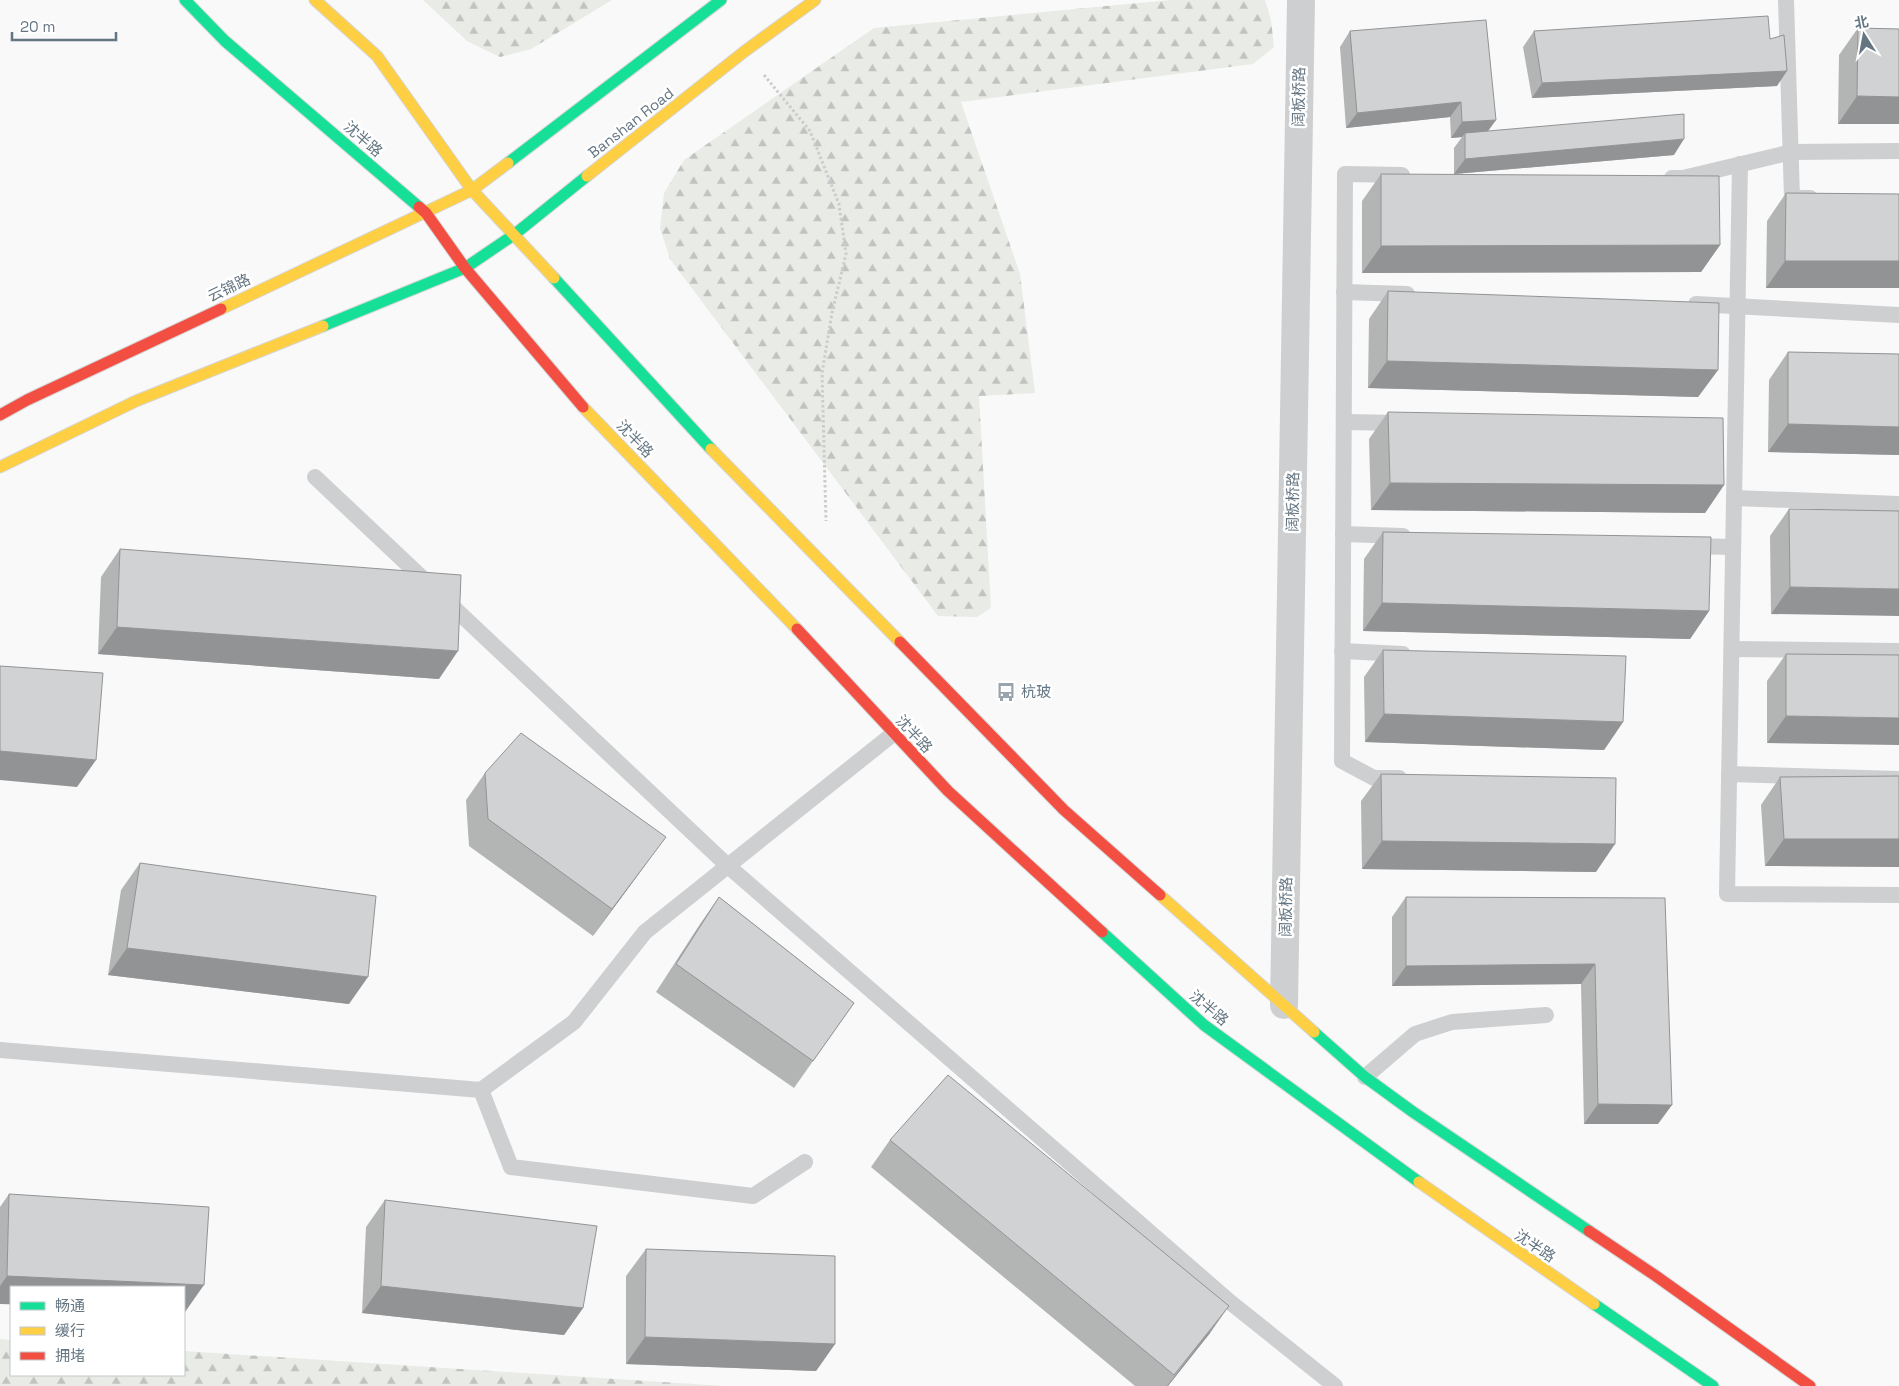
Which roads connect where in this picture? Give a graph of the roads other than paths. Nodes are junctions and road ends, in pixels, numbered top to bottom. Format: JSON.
{"nodes":[{"id":1,"x":185,"y":0,"type":"edge"},
{"id":2,"x":315,"y":0,"type":"edge"},
{"id":3,"x":721,"y":0,"type":"edge"},
{"id":4,"x":815,"y":0,"type":"edge"},
{"id":5,"x":1301,"y":0,"type":"edge"},
{"id":6,"x":1786,"y":0,"type":"edge"},
{"id":7,"x":1899,"y":151,"type":"edge"},
{"id":8,"x":1792,"y":152,"type":"junction"},
{"id":9,"x":1740,"y":164,"type":"junction"},
{"id":10,"x":1414,"y":175,"type":"edge"},
{"id":11,"x":1653,"y":178,"type":"edge"},
{"id":12,"x":472,"y":190,"type":"junction"},
{"id":13,"x":1821,"y":198,"type":"edge"},
{"id":14,"x":426,"y":213,"type":"junction"},
{"id":15,"x":515,"y":234,"type":"junction"},
{"id":16,"x":465,"y":268,"type":"junction"},
{"id":17,"x":1344,"y":292,"type":"junction"},
{"id":18,"x":1423,"y":295,"type":"edge"},
{"id":19,"x":1678,"y":303,"type":"edge"},
{"id":20,"x":1737,"y":305,"type":"junction"},
{"id":21,"x":1899,"y":315,"type":"edge"},
{"id":22,"x":0,"y":415,"type":"edge"},
{"id":23,"x":1344,"y":422,"type":"junction"},
{"id":24,"x":1412,"y":423,"type":"edge"},
{"id":25,"x":1716,"y":426,"type":"edge"},
{"id":26,"x":1736,"y":426,"type":"junction"},
{"id":27,"x":0,"y":467,"type":"edge"},
{"id":28,"x":315,"y":477,"type":"dead end"},
{"id":29,"x":1734,"y":498,"type":"junction"},
{"id":30,"x":1899,"y":504,"type":"edge"},
{"id":31,"x":1343,"y":534,"type":"junction"},
{"id":32,"x":1421,"y":536,"type":"edge"},
{"id":33,"x":1675,"y":545,"type":"edge"},
{"id":34,"x":1733,"y":547,"type":"junction"},
{"id":35,"x":1732,"y":649,"type":"junction"},
{"id":36,"x":1342,"y":651,"type":"junction"},
{"id":37,"x":1899,"y":652,"type":"edge"},
{"id":38,"x":1421,"y":655,"type":"edge"},
{"id":39,"x":893,"y":734,"type":"junction"},
{"id":40,"x":1730,"y":774,"type":"junction"},
{"id":41,"x":1899,"y":778,"type":"edge"},
{"id":42,"x":1414,"y":779,"type":"edge"},
{"id":43,"x":728,"y":866,"type":"junction"},
{"id":44,"x":1899,"y":895,"type":"edge"},
{"id":45,"x":1284,"y":1005,"type":"junction"},
{"id":46,"x":1546,"y":1014,"type":"dead end"},
{"id":47,"x":0,"y":1050,"type":"edge"},
{"id":48,"x":1365,"y":1077,"type":"junction"},
{"id":49,"x":481,"y":1090,"type":"junction"},
{"id":50,"x":805,"y":1162,"type":"dead end"},
{"id":51,"x":1335,"y":1386,"type":"edge"},
{"id":52,"x":1713,"y":1386,"type":"edge"},
{"id":53,"x":1810,"y":1386,"type":"edge"}],
"edges":[{"from":1,"to":14,"type":"main road","name":"沈半路"},
{"from":2,"to":12,"type":"main road"},
{"from":3,"to":12,"type":"main road"},
{"from":4,"to":15,"type":"main road","name":"Banshan Road"},
{"from":5,"to":45,"type":"street","name":"阔板桥路"},
{"from":6,"to":8,"type":"lane"},
{"from":7,"to":8,"type":"lane"},
{"from":8,"to":9,"type":"lane"},
{"from":8,"to":13,"type":"lane"},
{"from":9,"to":11,"type":"lane"},
{"from":9,"to":20,"type":"lane"},
{"from":10,"to":17,"type":"lane"},
{"from":12,"to":14,"type":"main road","name":"云锦路"},
{"from":12,"to":15,"type":"main road"},
{"from":14,"to":16,"type":"main road","name":"沈半路"},
{"from":14,"to":22,"type":"main road","name":"云锦路"},
{"from":15,"to":16,"type":"main road","name":"Banshan Road"},
{"from":15,"to":45,"type":"main road"},
{"from":16,"to":27,"type":"main road"},
{"from":16,"to":39,"type":"main road","name":"沈半路"},
{"from":17,"to":18,"type":"lane"},
{"from":17,"to":23,"type":"lane"},
{"from":19,"to":20,"type":"lane"},
{"from":20,"to":21,"type":"lane"},
{"from":20,"to":26,"type":"lane"},
{"from":23,"to":24,"type":"lane"},
{"from":23,"to":31,"type":"lane"},
{"from":25,"to":26,"type":"lane"},
{"from":26,"to":29,"type":"lane"},
{"from":28,"to":43,"type":"lane"},
{"from":29,"to":30,"type":"lane"},
{"from":29,"to":34,"type":"lane"},
{"from":31,"to":32,"type":"lane"},
{"from":31,"to":36,"type":"lane"},
{"from":33,"to":34,"type":"lane"},
{"from":34,"to":35,"type":"lane"},
{"from":35,"to":37,"type":"lane"},
{"from":35,"to":40,"type":"lane"},
{"from":36,"to":38,"type":"lane"},
{"from":36,"to":42,"type":"lane"},
{"from":39,"to":43,"type":"lane"},
{"from":39,"to":52,"type":"main road","name":"沈半路"},
{"from":40,"to":41,"type":"lane"},
{"from":40,"to":44,"type":"lane"},
{"from":43,"to":49,"type":"lane"},
{"from":43,"to":51,"type":"lane"},
{"from":45,"to":48,"type":"main road"},
{"from":46,"to":48,"type":"lane"},
{"from":47,"to":49,"type":"lane"},
{"from":48,"to":53,"type":"main road"},
{"from":49,"to":50,"type":"lane"}]}
